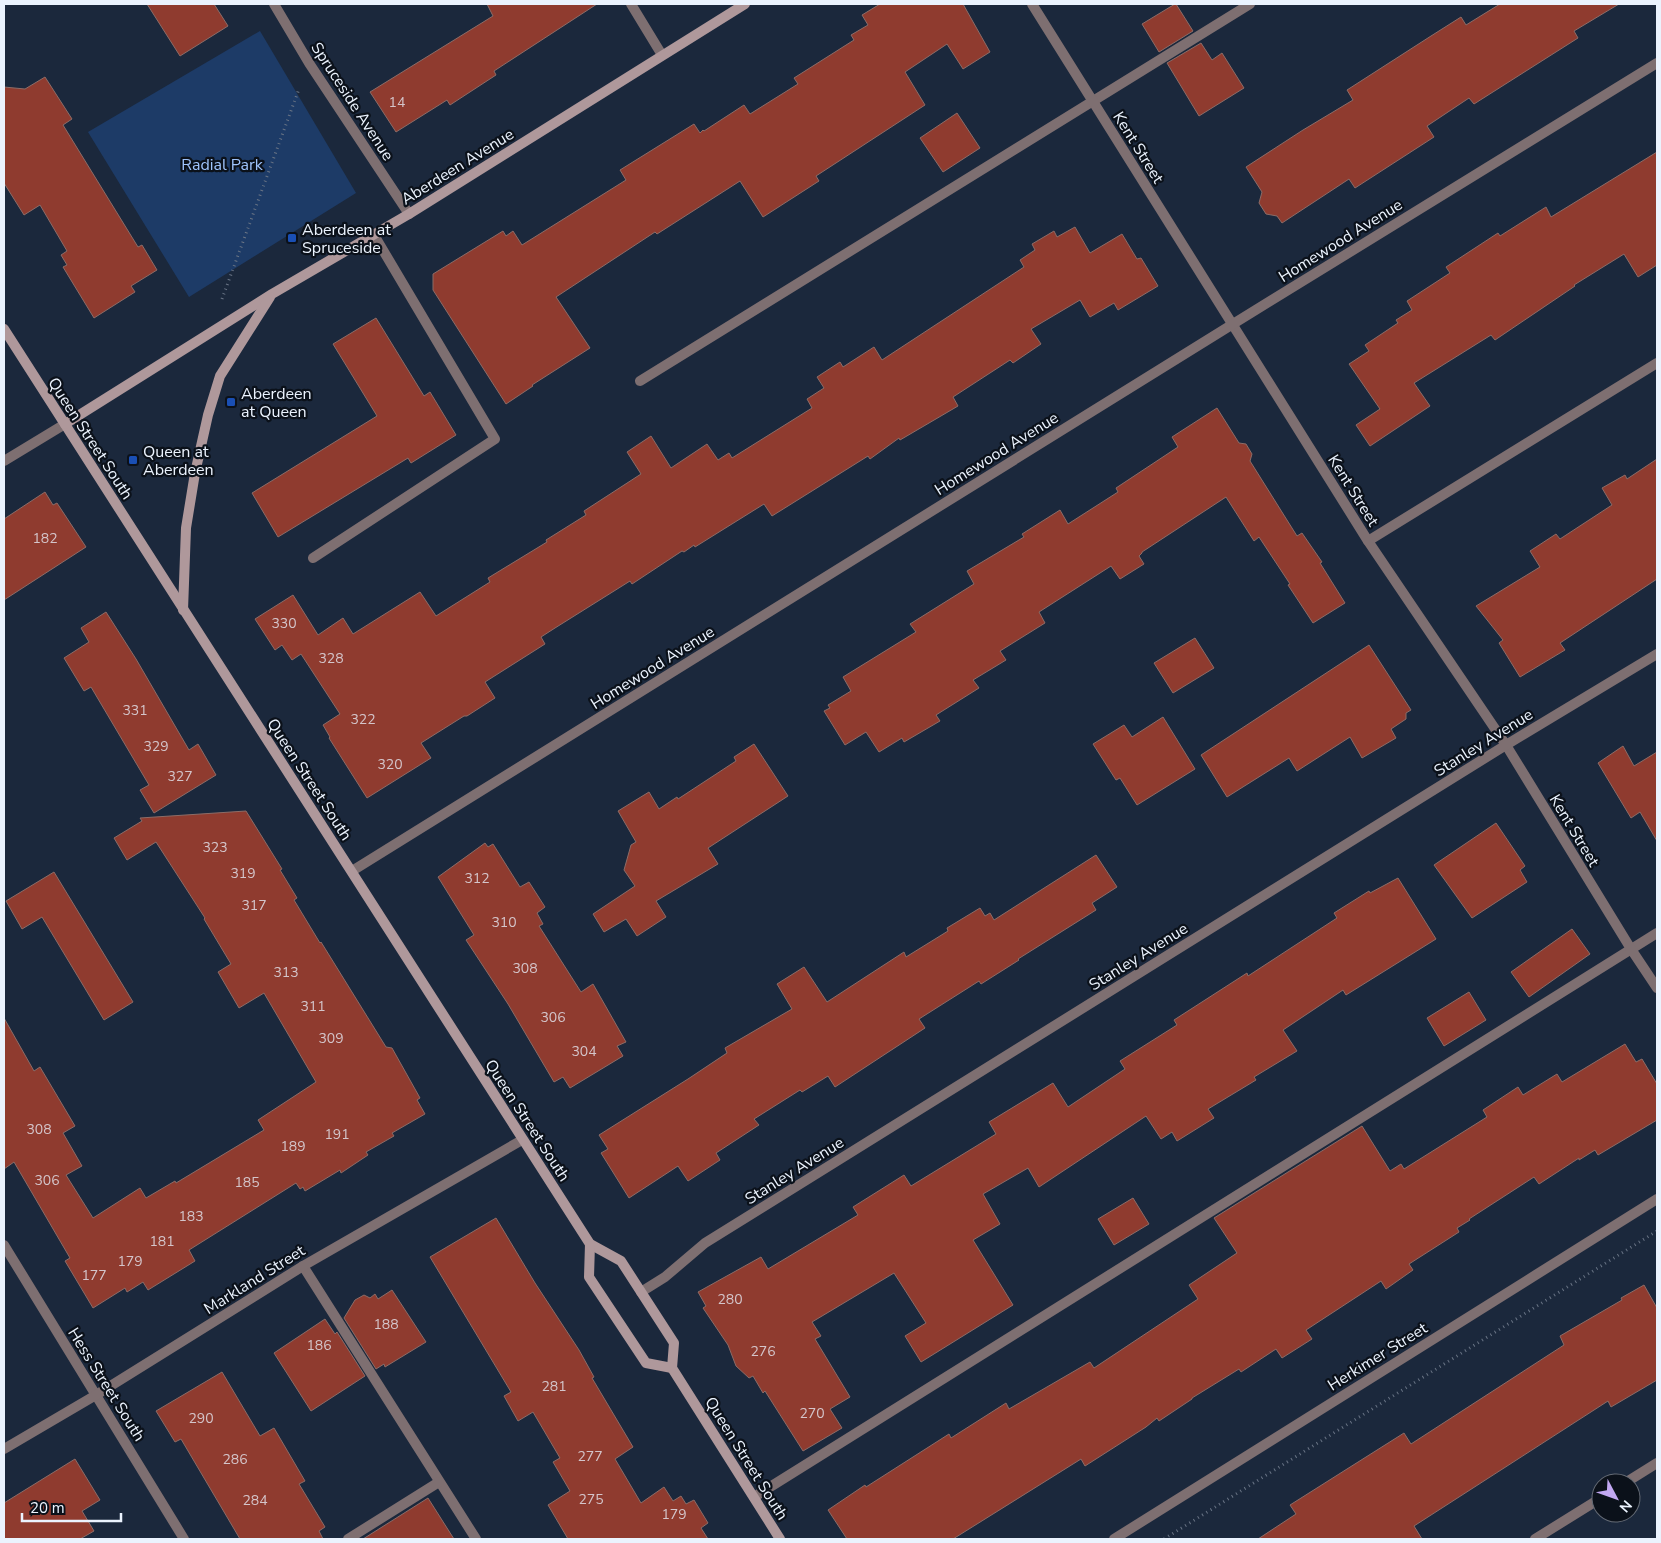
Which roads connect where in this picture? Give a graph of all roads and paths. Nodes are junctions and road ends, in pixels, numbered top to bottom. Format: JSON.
{"nodes":[{"id":1,"x":274,"y":4,"type":"edge"},
{"id":2,"x":631,"y":4,"type":"edge"},
{"id":3,"x":745,"y":4,"type":"edge"},
{"id":4,"x":1032,"y":4,"type":"edge"},
{"id":5,"x":1250,"y":4,"type":"edge"},
{"id":6,"x":662,"y":54,"type":"junction"},
{"id":7,"x":309,"y":63,"type":"junction"},
{"id":8,"x":1657,"y":63,"type":"edge"},
{"id":9,"x":1092,"y":101,"type":"junction"},
{"id":10,"x":409,"y":214,"type":"junction"},
{"id":11,"x":374,"y":235,"type":"junction"},
{"id":12,"x":272,"y":294,"type":"junction"},
{"id":13,"x":1232,"y":324,"type":"junction"},
{"id":14,"x":4,"y":329,"type":"edge"},
{"id":15,"x":209,"y":334,"type":"junction"},
{"id":16,"x":1657,"y":363,"type":"edge"},
{"id":17,"x":640,"y":381,"type":"dead end"},
{"id":18,"x":65,"y":424,"type":"junction"},
{"id":19,"x":4,"y":461,"type":"edge"},
{"id":20,"x":1368,"y":541,"type":"junction"},
{"id":21,"x":313,"y":558,"type":"dead end"},
{"id":22,"x":183,"y":610,"type":"junction"},
{"id":23,"x":1657,"y":654,"type":"edge"},
{"id":24,"x":1506,"y":745,"type":"junction"},
{"id":25,"x":352,"y":871,"type":"junction"},
{"id":26,"x":1657,"y":933,"type":"edge"},
{"id":27,"x":1631,"y":949,"type":"junction"},
{"id":28,"x":1657,"y":988,"type":"edge"},
{"id":29,"x":522,"y":1140,"type":"junction"},
{"id":30,"x":1657,"y":1198,"type":"edge"},
{"id":31,"x":1657,"y":1231,"type":"edge"},
{"id":32,"x":590,"y":1244,"type":"junction"},
{"id":33,"x":4,"y":1245,"type":"edge"},
{"id":34,"x":303,"y":1266,"type":"junction"},
{"id":35,"x":641,"y":1292,"type":"junction"},
{"id":36,"x":672,"y":1368,"type":"junction"},
{"id":37,"x":96,"y":1395,"type":"junction"},
{"id":38,"x":4,"y":1449,"type":"edge"},
{"id":39,"x":1657,"y":1463,"type":"edge"},
{"id":40,"x":1641,"y":1473,"type":"edge"},
{"id":41,"x":439,"y":1482,"type":"junction"},
{"id":42,"x":754,"y":1497,"type":"junction"},
{"id":43,"x":1591,"y":1504,"type":"edge"},
{"id":44,"x":184,"y":1539,"type":"edge"},
{"id":45,"x":348,"y":1539,"type":"edge"},
{"id":46,"x":476,"y":1539,"type":"edge"},
{"id":47,"x":780,"y":1539,"type":"edge"},
{"id":48,"x":1114,"y":1539,"type":"edge"},
{"id":49,"x":1164,"y":1539,"type":"edge"},
{"id":50,"x":1535,"y":1539,"type":"edge"}],
"edges":[{"from":1,"to":7,"type":"street","name":"Spruceside Avenue"},
{"from":2,"to":6,"type":"street"},
{"from":3,"to":6,"type":"main road","name":"Aberdeen Avenue"},
{"from":4,"to":9,"type":"street","name":"Kent Street"},
{"from":5,"to":9,"type":"street"},
{"from":6,"to":10,"type":"main road","name":"Aberdeen Avenue"},
{"from":7,"to":10,"type":"street","name":"Spruceside Avenue"},
{"from":7,"to":15,"type":"path"},
{"from":8,"to":13,"type":"street","name":"Homewood Avenue"},
{"from":9,"to":13,"type":"street","name":"Kent Street"},
{"from":9,"to":17,"type":"street"},
{"from":10,"to":11,"type":"main road","name":"Aberdeen Avenue"},
{"from":11,"to":12,"type":"main road","name":"Aberdeen Avenue"},
{"from":11,"to":21,"type":"street"},
{"from":12,"to":15,"type":"main road","name":"Aberdeen Avenue"},
{"from":12,"to":22,"type":"main road"},
{"from":13,"to":20,"type":"street","name":"Kent Street"},
{"from":13,"to":25,"type":"street","name":"Homewood Avenue"},
{"from":14,"to":18,"type":"main road","name":"Queen Street South"},
{"from":15,"to":18,"type":"main road","name":"Aberdeen Avenue"},
{"from":16,"to":20,"type":"street"},
{"from":18,"to":19,"type":"street","name":"Aberdeen Avenue"},
{"from":18,"to":22,"type":"main road","name":"Queen Street South"},
{"from":20,"to":24,"type":"street","name":"Kent Street"},
{"from":22,"to":25,"type":"main road","name":"Queen Street South"},
{"from":23,"to":24,"type":"street","name":"Stanley Avenue"},
{"from":24,"to":27,"type":"street","name":"Kent Street"},
{"from":24,"to":35,"type":"street","name":"Stanley Avenue"},
{"from":25,"to":29,"type":"main road","name":"Queen Street South"},
{"from":26,"to":27,"type":"street"},
{"from":27,"to":28,"type":"street","name":"Kent Street"},
{"from":27,"to":42,"type":"street"},
{"from":29,"to":32,"type":"main road","name":"Queen Street South"},
{"from":29,"to":34,"type":"street","name":"Markland Street"},
{"from":30,"to":48,"type":"street","name":"Herkimer Street"},
{"from":31,"to":49,"type":"path"},
{"from":32,"to":35,"type":"main road","name":"Queen Street South"},
{"from":32,"to":36,"type":"main road"},
{"from":33,"to":37,"type":"street","name":"Hess Street South"},
{"from":34,"to":37,"type":"street","name":"Markland Street"},
{"from":34,"to":41,"type":"street"},
{"from":35,"to":36,"type":"main road","name":"Queen Street South"},
{"from":36,"to":42,"type":"main road","name":"Queen Street South"},
{"from":37,"to":38,"type":"street","name":"Markland Street"},
{"from":37,"to":44,"type":"street","name":"Hess Street South"},
{"from":39,"to":40,"type":"street"},
{"from":41,"to":45,"type":"street"},
{"from":41,"to":46,"type":"street"},
{"from":42,"to":47,"type":"main road","name":"Queen Street South"},
{"from":43,"to":50,"type":"street"}]}
